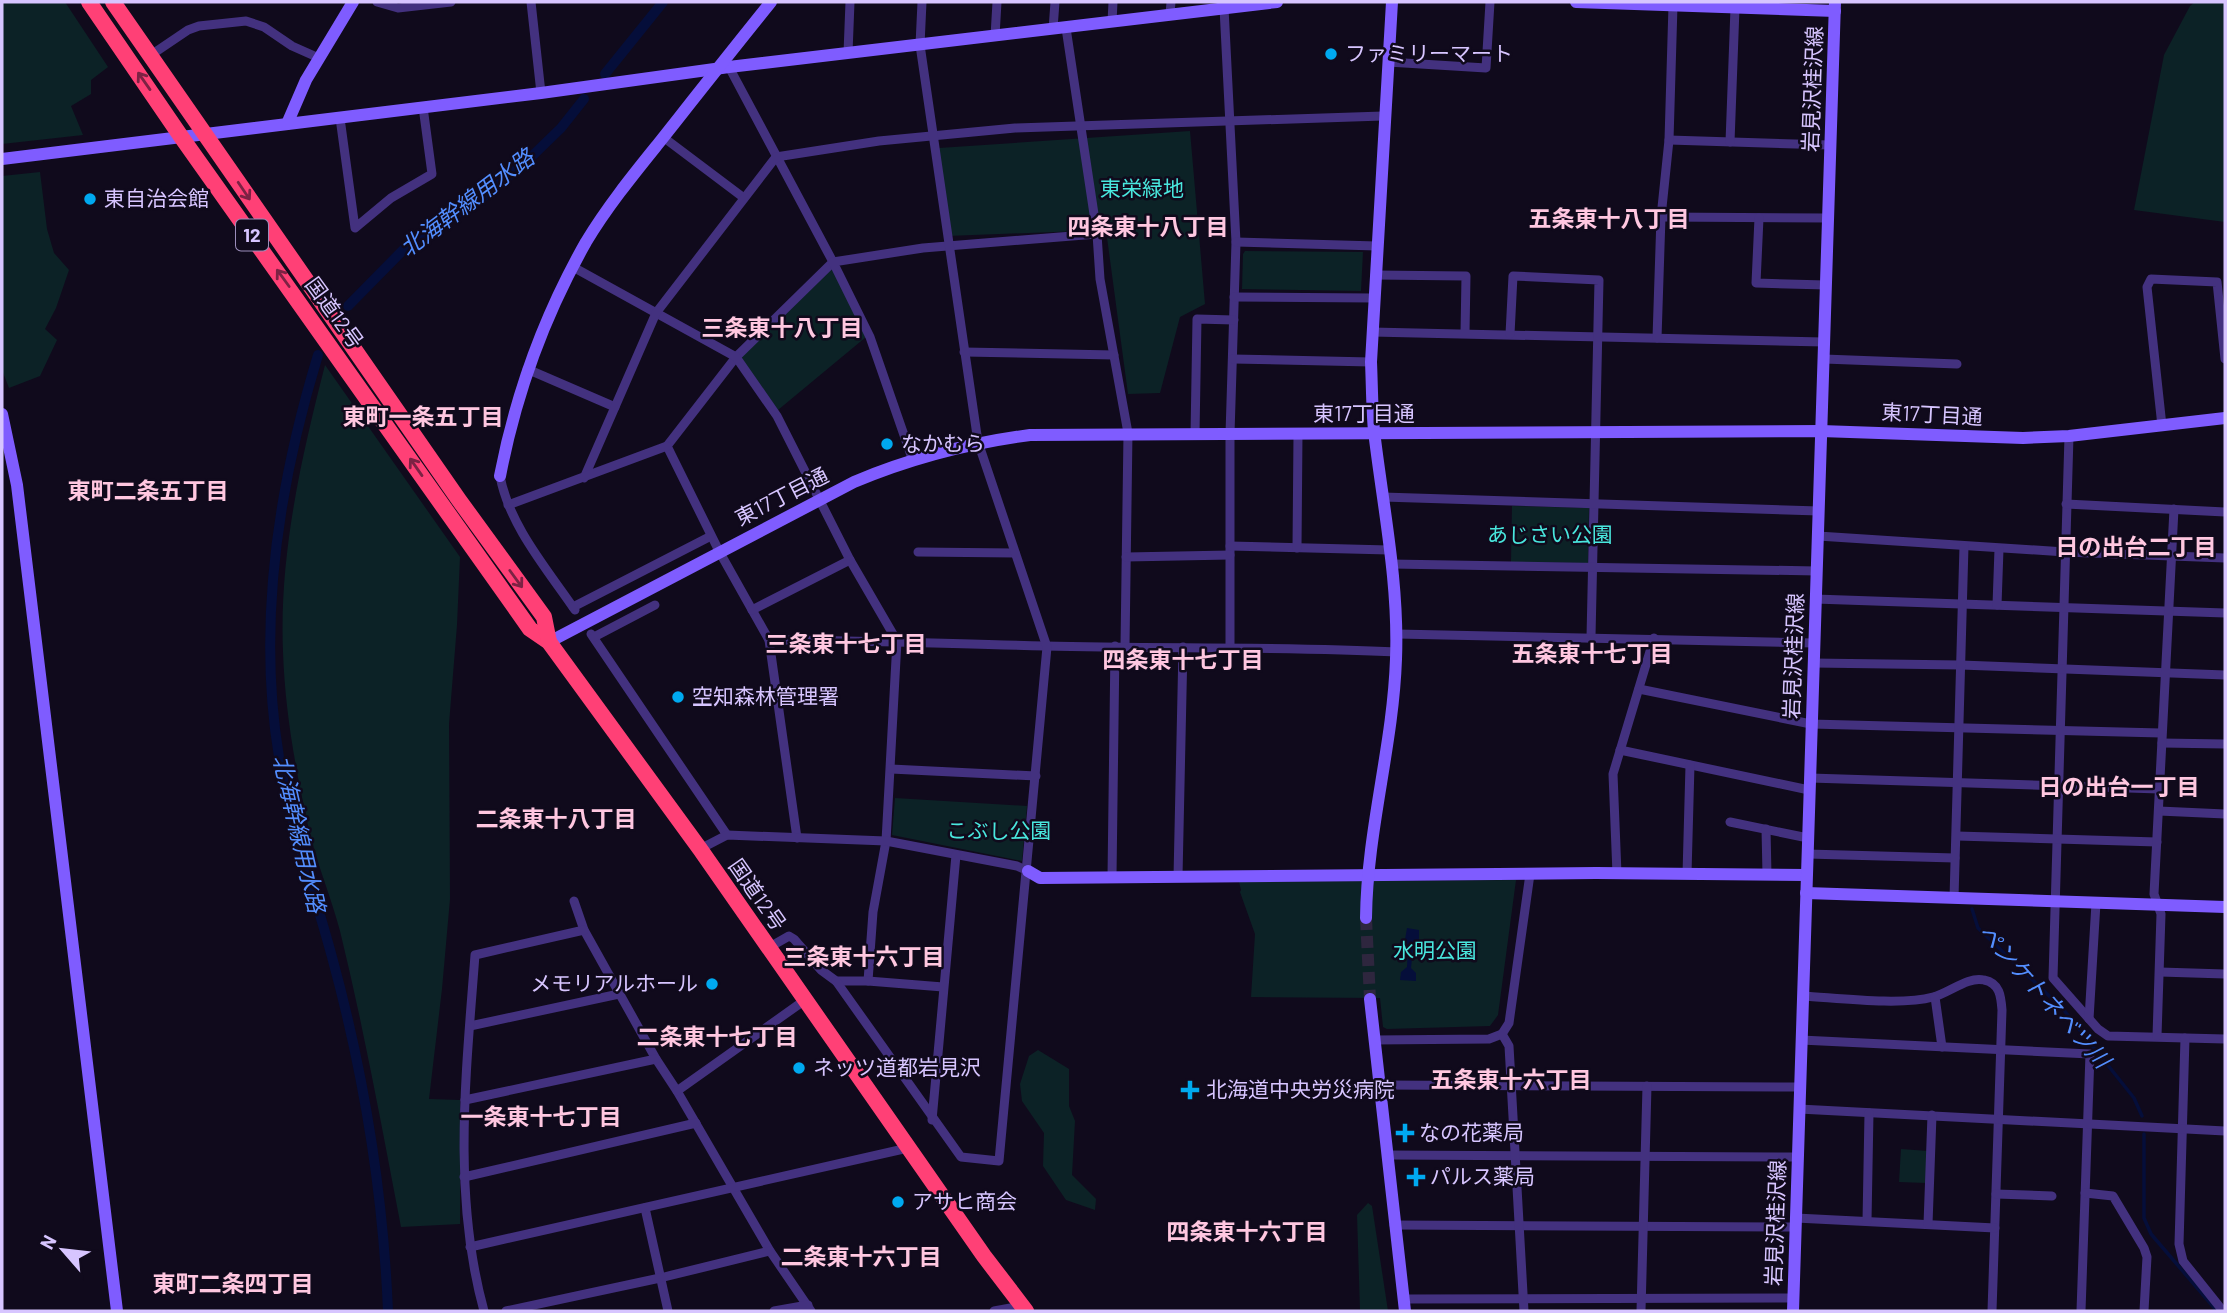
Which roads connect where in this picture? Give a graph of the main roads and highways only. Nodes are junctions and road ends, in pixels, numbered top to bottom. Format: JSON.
{"nodes":[{"id":1,"x":89,"y":2,"type":"edge"},
{"id":2,"x":113,"y":2,"type":"edge"},
{"id":3,"x":549,"y":642,"type":"junction"},
{"id":4,"x":1023,"y":1308,"type":"edge"}],
"edges":[{"from":3,"to":1,"type":"highway","name":"国道12号","number":"12","one_way":true},
{"from":2,"to":3,"type":"highway","name":"国道12号","number":"12","one_way":true},
{"from":3,"to":4,"type":"highway","name":"国道12号","number":"12"}]}
